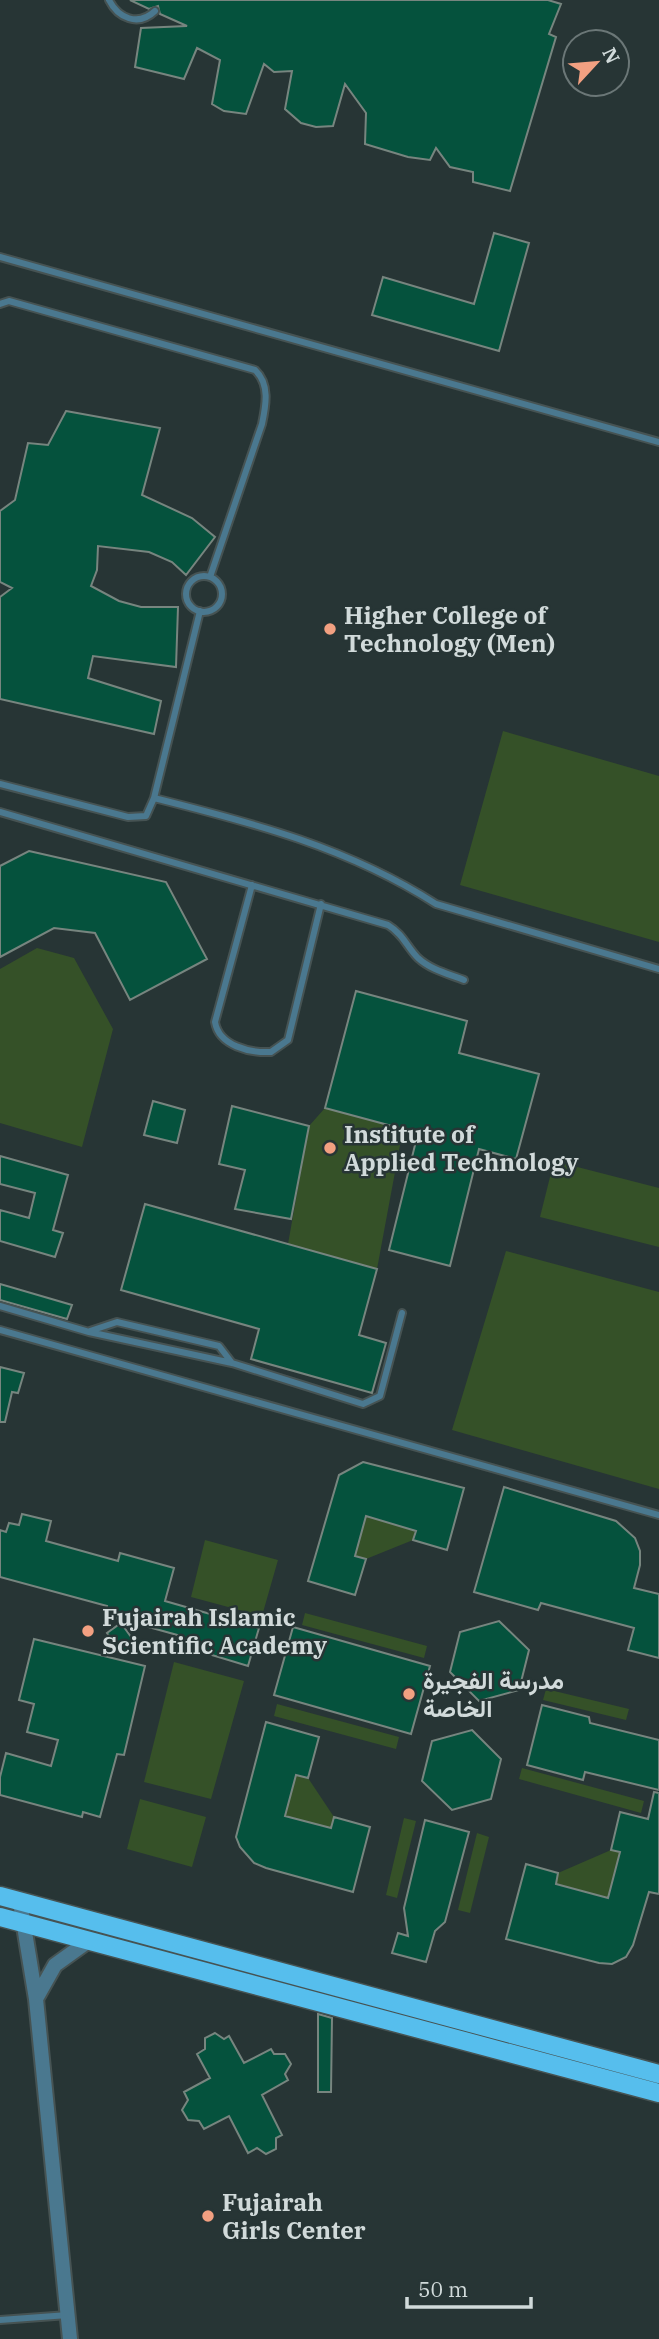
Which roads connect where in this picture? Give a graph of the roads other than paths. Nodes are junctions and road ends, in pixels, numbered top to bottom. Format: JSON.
{"nodes":[{"id":1,"x":109,"y":0,"type":"edge"},
{"id":2,"x":155,"y":12,"type":"dead end"},
{"id":3,"x":0,"y":257,"type":"edge"},
{"id":4,"x":0,"y":304,"type":"edge"},
{"id":5,"x":659,"y":442,"type":"edge"},
{"id":6,"x":210,"y":577,"type":"junction"},
{"id":7,"x":200,"y":611,"type":"junction"},
{"id":8,"x":0,"y":784,"type":"edge"},
{"id":9,"x":154,"y":799,"type":"junction"},
{"id":10,"x":0,"y":812,"type":"edge"},
{"id":11,"x":252,"y":885,"type":"junction"},
{"id":12,"x":321,"y":904,"type":"junction"},
{"id":13,"x":659,"y":969,"type":"edge"},
{"id":14,"x":464,"y":980,"type":"dead end"},
{"id":15,"x":0,"y":1306,"type":"edge"},
{"id":16,"x":402,"y":1313,"type":"dead end"},
{"id":17,"x":0,"y":1330,"type":"edge"},
{"id":18,"x":89,"y":1332,"type":"junction"},
{"id":19,"x":232,"y":1363,"type":"junction"},
{"id":20,"x":659,"y":1515,"type":"edge"},
{"id":21,"x":0,"y":1896,"type":"edge"},
{"id":22,"x":20,"y":1902,"type":"junction"},
{"id":23,"x":0,"y":1917,"type":"edge"},
{"id":24,"x":23,"y":1924,"type":"junction"},
{"id":25,"x":87,"y":1942,"type":"junction"},
{"id":26,"x":36,"y":1999,"type":"junction"},
{"id":27,"x":659,"y":2074,"type":"edge"},
{"id":28,"x":659,"y":2093,"type":"edge"},
{"id":29,"x":68,"y":2315,"type":"junction"},
{"id":30,"x":0,"y":2320,"type":"edge"},
{"id":31,"x":70,"y":2339,"type":"edge"}],
"edges":[{"from":1,"to":2,"type":"lane"},
{"from":3,"to":5,"type":"lane"},
{"from":4,"to":6,"type":"lane"},
{"from":6,"to":7,"type":"lane"},
{"from":6,"to":7,"type":"lane"},
{"from":7,"to":9,"type":"lane"},
{"from":8,"to":9,"type":"lane"},
{"from":9,"to":13,"type":"lane"},
{"from":10,"to":11,"type":"lane"},
{"from":11,"to":12,"type":"lane"},
{"from":11,"to":12,"type":"lane"},
{"from":12,"to":14,"type":"lane"},
{"from":15,"to":18,"type":"lane"},
{"from":16,"to":19,"type":"lane"},
{"from":17,"to":20,"type":"lane"},
{"from":18,"to":19,"type":"lane"},
{"from":18,"to":19,"type":"lane"},
{"from":21,"to":22,"type":"main road"},
{"from":22,"to":24,"type":"street"},
{"from":22,"to":27,"type":"main road"},
{"from":23,"to":24,"type":"main road"},
{"from":24,"to":25,"type":"main road"},
{"from":24,"to":26,"type":"street"},
{"from":25,"to":26,"type":"street"},
{"from":25,"to":28,"type":"main road"},
{"from":26,"to":29,"type":"street"},
{"from":29,"to":30,"type":"lane"},
{"from":29,"to":31,"type":"street"}]}
